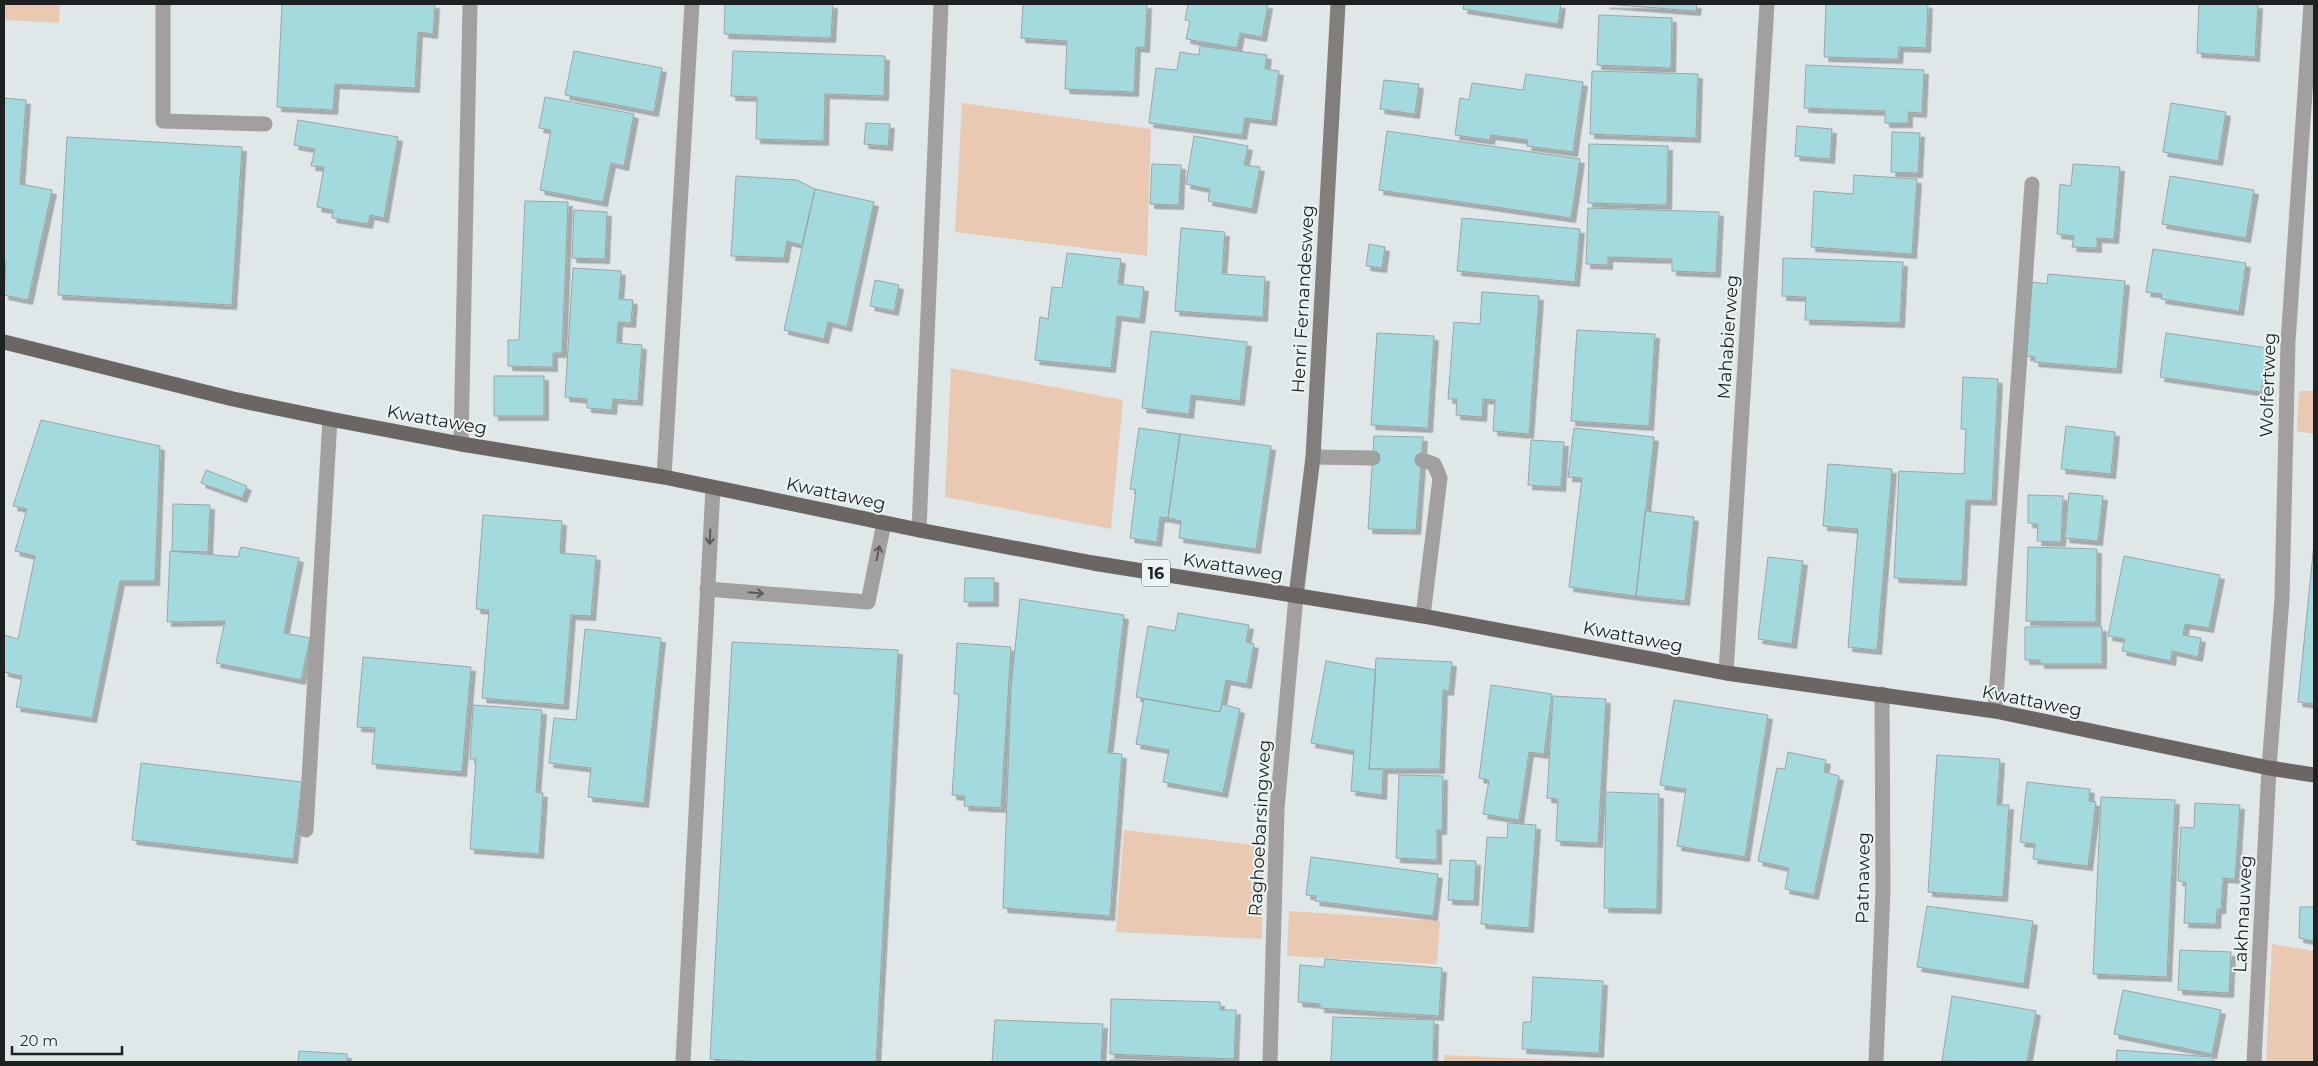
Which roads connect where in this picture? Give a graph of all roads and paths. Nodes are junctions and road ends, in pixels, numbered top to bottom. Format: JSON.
{"nodes":[{"id":1,"x":163,"y":4,"type":"edge"},
{"id":2,"x":470,"y":4,"type":"edge"},
{"id":3,"x":692,"y":4,"type":"edge"},
{"id":4,"x":941,"y":4,"type":"edge"},
{"id":5,"x":1338,"y":4,"type":"edge"},
{"id":6,"x":1767,"y":4,"type":"edge"},
{"id":7,"x":2311,"y":4,"type":"edge"},
{"id":8,"x":265,"y":124,"type":"dead end"},
{"id":9,"x":2032,"y":184,"type":"dead end"},
{"id":10,"x":4,"y":342,"type":"edge"},
{"id":11,"x":330,"y":419,"type":"junction"},
{"id":12,"x":461,"y":444,"type":"junction"},
{"id":13,"x":1312,"y":457,"type":"junction"},
{"id":14,"x":1373,"y":458,"type":"dead end"},
{"id":15,"x":1422,"y":460,"type":"dead end"},
{"id":16,"x":664,"y":477,"type":"junction"},
{"id":17,"x":713,"y":488,"type":"junction"},
{"id":18,"x":884,"y":523,"type":"junction"},
{"id":19,"x":919,"y":530,"type":"junction"},
{"id":20,"x":707,"y":588,"type":"junction"},
{"id":21,"x":1296,"y":596,"type":"junction"},
{"id":22,"x":1423,"y":616,"type":"junction"},
{"id":23,"x":1726,"y":673,"type":"junction"},
{"id":24,"x":1882,"y":694,"type":"junction"},
{"id":25,"x":1995,"y":711,"type":"junction"},
{"id":26,"x":2269,"y":768,"type":"junction"},
{"id":27,"x":2314,"y":775,"type":"edge"},
{"id":28,"x":306,"y":830,"type":"dead end"},
{"id":29,"x":683,"y":1062,"type":"edge"},
{"id":30,"x":1270,"y":1062,"type":"edge"},
{"id":31,"x":1876,"y":1062,"type":"edge"},
{"id":32,"x":2254,"y":1062,"type":"edge"}],
"edges":[{"from":1,"to":8,"type":"street"},
{"from":2,"to":12,"type":"street"},
{"from":3,"to":16,"type":"street"},
{"from":4,"to":19,"type":"street"},
{"from":5,"to":13,"type":"street","name":"Henri Fernandesweg"},
{"from":6,"to":23,"type":"street","name":"Mahabierweg"},
{"from":7,"to":26,"type":"street","name":"Wolfertweg"},
{"from":9,"to":25,"type":"street"},
{"from":10,"to":11,"type":"main road","name":"Kwattaweg","number":"16"},
{"from":11,"to":12,"type":"main road","name":"Kwattaweg","number":"16"},
{"from":11,"to":28,"type":"street"},
{"from":12,"to":16,"type":"main road","name":"Kwattaweg","number":"16"},
{"from":13,"to":14,"type":"street"},
{"from":13,"to":21,"type":"street","name":"Henri Fernandesweg"},
{"from":15,"to":22,"type":"street"},
{"from":16,"to":17,"type":"main road","name":"Kwattaweg","number":"16"},
{"from":17,"to":18,"type":"main road","name":"Kwattaweg","number":"16"},
{"from":17,"to":20,"type":"street","one_way":true},
{"from":18,"to":19,"type":"main road","name":"Kwattaweg","number":"16"},
{"from":20,"to":18,"type":"street","one_way":true},
{"from":19,"to":21,"type":"main road","name":"Kwattaweg","number":"16"},
{"from":20,"to":29,"type":"street"},
{"from":21,"to":22,"type":"main road","name":"Kwattaweg","number":"16"},
{"from":21,"to":30,"type":"street","name":"Raghoebarsingweg"},
{"from":22,"to":23,"type":"main road","name":"Kwattaweg","number":"16"},
{"from":23,"to":24,"type":"main road","name":"Kwattaweg","number":"16"},
{"from":24,"to":25,"type":"main road","name":"Kwattaweg","number":"16"},
{"from":24,"to":31,"type":"street","name":"Patnaweg"},
{"from":25,"to":26,"type":"main road","name":"Kwattaweg","number":"16"},
{"from":26,"to":27,"type":"main road","name":"Kwattaweg","number":"16"},
{"from":26,"to":32,"type":"street","name":"Lakhnauweg"}]}
